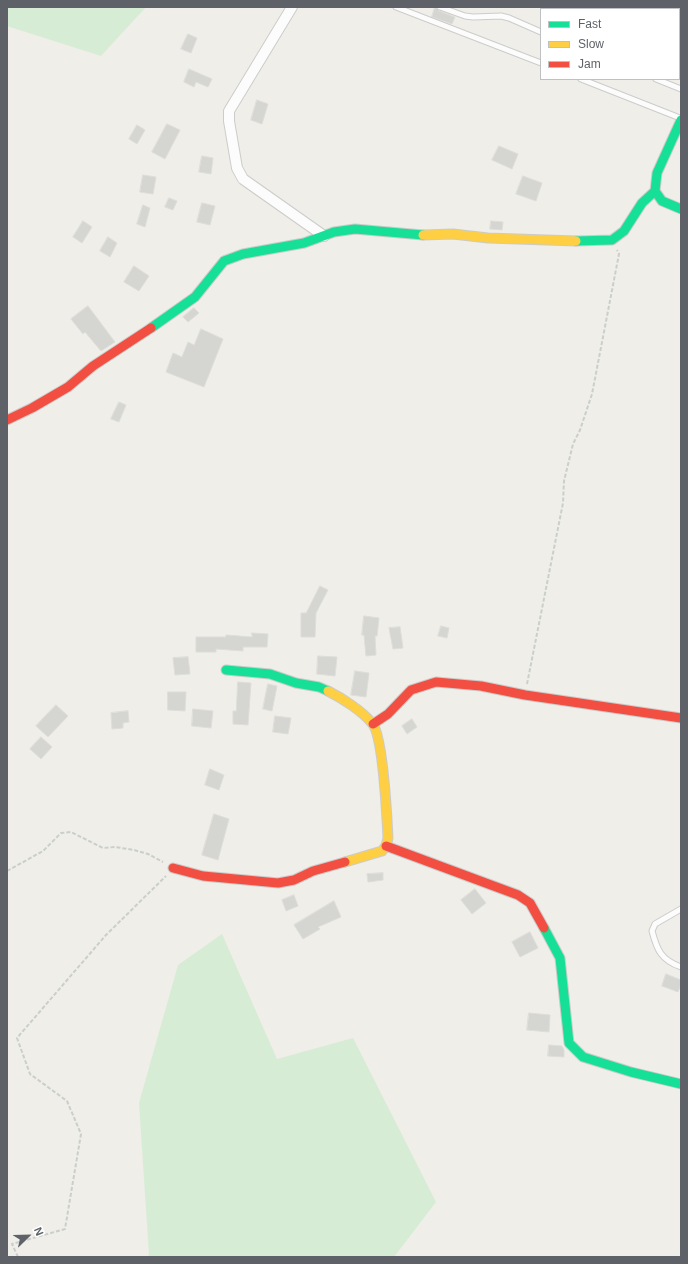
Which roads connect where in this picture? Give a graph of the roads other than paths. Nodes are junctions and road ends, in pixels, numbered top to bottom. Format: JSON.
{"nodes":[{"id":1,"x":292,"y":7,"type":"edge"},
{"id":2,"x":396,"y":7,"type":"edge"},
{"id":3,"x":440,"y":7,"type":"edge"},
{"id":4,"x":540,"y":32,"type":"edge"},
{"id":5,"x":540,"y":63,"type":"edge"},
{"id":6,"x":584,"y":80,"type":"edge"},
{"id":7,"x":658,"y":80,"type":"edge"},
{"id":8,"x":681,"y":89,"type":"edge"},
{"id":9,"x":681,"y":119,"type":"edge"},
{"id":10,"x":655,"y":191,"type":"junction"},
{"id":11,"x":681,"y":209,"type":"edge"},
{"id":12,"x":324,"y":236,"type":"junction"},
{"id":13,"x":7,"y":420,"type":"edge"},
{"id":14,"x":226,"y":670,"type":"dead end"},
{"id":15,"x":681,"y":718,"type":"edge"},
{"id":16,"x":373,"y":724,"type":"junction"},
{"id":17,"x":386,"y":846,"type":"junction"},
{"id":18,"x":173,"y":868,"type":"road end"},
{"id":19,"x":681,"y":909,"type":"edge"},
{"id":20,"x":681,"y":967,"type":"edge"},
{"id":21,"x":681,"y":1084,"type":"edge"}],
"edges":[{"from":1,"to":12,"type":"street"},
{"from":2,"to":5,"type":"lane"},
{"from":3,"to":4,"type":"lane"},
{"from":6,"to":9,"type":"lane"},
{"from":7,"to":8,"type":"lane"},
{"from":9,"to":10,"type":"street"},
{"from":10,"to":11,"type":"street"},
{"from":10,"to":12,"type":"street"},
{"from":12,"to":13,"type":"street"},
{"from":14,"to":16,"type":"street"},
{"from":15,"to":16,"type":"street"},
{"from":16,"to":17,"type":"street"},
{"from":17,"to":18,"type":"street"},
{"from":17,"to":21,"type":"street"},
{"from":19,"to":20,"type":"lane"}]}
